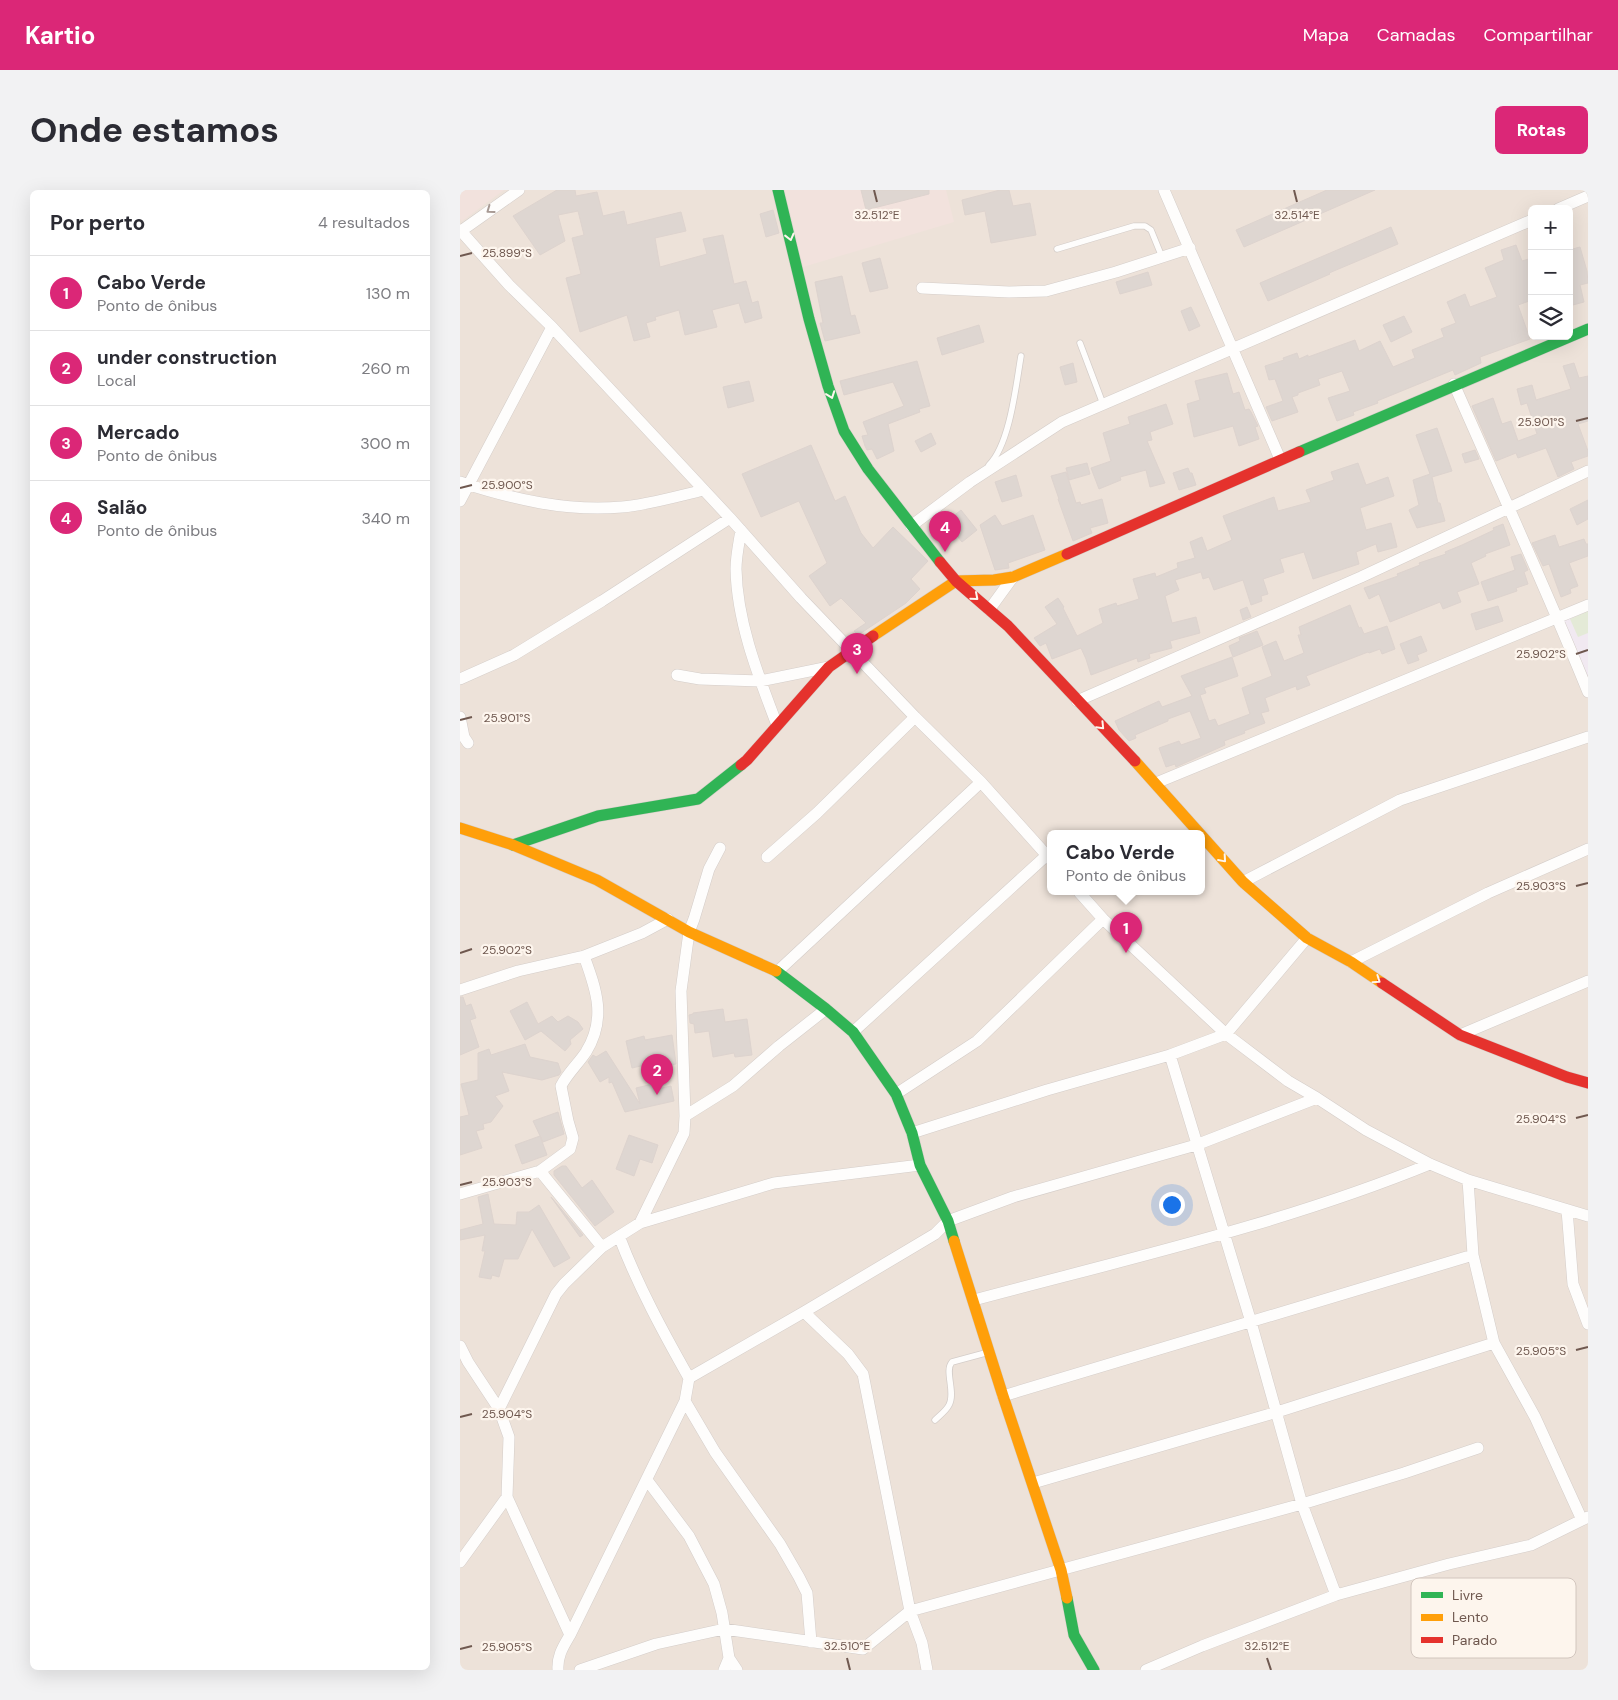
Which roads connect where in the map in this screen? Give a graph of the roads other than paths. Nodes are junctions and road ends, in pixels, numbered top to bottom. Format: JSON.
{"nodes":[{"id":1,"x":520,"y":190,"type":"edge"},
{"id":2,"x":778,"y":190,"type":"edge"},
{"id":3,"x":1164,"y":190,"type":"edge"},
{"id":4,"x":1588,"y":196,"type":"edge"},
{"id":5,"x":1567,"y":205,"type":"edge"},
{"id":6,"x":1528,"y":222,"type":"edge"},
{"id":7,"x":461,"y":230,"type":"edge"},
{"id":8,"x":1190,"y":248,"type":"junction"},
{"id":9,"x":1056,"y":249,"type":"dead end"},
{"id":10,"x":1162,"y":257,"type":"junction"},
{"id":11,"x":922,"y":288,"type":"dead end"},
{"id":12,"x":552,"y":327,"type":"junction"},
{"id":13,"x":1588,"y":329,"type":"edge"},
{"id":14,"x":1080,"y":343,"type":"dead end"},
{"id":15,"x":1231,"y":349,"type":"junction"},
{"id":16,"x":1021,"y":356,"type":"dead end"},
{"id":17,"x":1454,"y":384,"type":"junction"},
{"id":18,"x":1103,"y":404,"type":"junction"},
{"id":19,"x":1280,"y":459,"type":"junction"},
{"id":20,"x":1588,"y":471,"type":"edge"},
{"id":21,"x":970,"y":482,"type":"junction"},
{"id":22,"x":464,"y":484,"type":"edge"},
{"id":23,"x":704,"y":490,"type":"junction"},
{"id":24,"x":460,"y":501,"type":"edge"},
{"id":25,"x":1508,"y":508,"type":"junction"},
{"id":26,"x":730,"y":518,"type":"junction"},
{"id":27,"x":911,"y":526,"type":"junction"},
{"id":28,"x":741,"y":530,"type":"junction"},
{"id":29,"x":1013,"y":577,"type":"junction"},
{"id":30,"x":956,"y":581,"type":"junction"},
{"id":31,"x":1588,"y":605,"type":"edge"},
{"id":32,"x":990,"y":610,"type":"junction"},
{"id":33,"x":1558,"y":618,"type":"junction"},
{"id":34,"x":852,"y":650,"type":"junction"},
{"id":35,"x":829,"y":667,"type":"junction"},
{"id":36,"x":677,"y":675,"type":"dead end"},
{"id":37,"x":460,"y":679,"type":"edge"},
{"id":38,"x":760,"y":681,"type":"junction"},
{"id":39,"x":1588,"y":692,"type":"edge"},
{"id":40,"x":1077,"y":701,"type":"junction"},
{"id":41,"x":460,"y":717,"type":"edge"},
{"id":42,"x":915,"y":717,"type":"junction"},
{"id":43,"x":777,"y":725,"type":"junction"},
{"id":44,"x":1588,"y":737,"type":"edge"},
{"id":45,"x":468,"y":743,"type":"dead end"},
{"id":46,"x":981,"y":782,"type":"junction"},
{"id":47,"x":1156,"y":783,"type":"junction"},
{"id":48,"x":460,"y":828,"type":"edge"},
{"id":49,"x":1197,"y":830,"type":"edge"},
{"id":50,"x":1205,"y":839,"type":"edge"},
{"id":51,"x":512,"y":845,"type":"junction"},
{"id":52,"x":720,"y":848,"type":"dead end"},
{"id":53,"x":1588,"y":849,"type":"edge"},
{"id":54,"x":1047,"y":856,"type":"edge"},
{"id":55,"x":767,"y":857,"type":"dead end"},
{"id":56,"x":1047,"y":860,"type":"edge"},
{"id":57,"x":1243,"y":882,"type":"junction"},
{"id":58,"x":1082,"y":895,"type":"edge"},
{"id":59,"x":668,"y":919,"type":"junction"},
{"id":60,"x":1103,"y":919,"type":"junction"},
{"id":61,"x":688,"y":932,"type":"junction"},
{"id":62,"x":1307,"y":938,"type":"junction"},
{"id":63,"x":584,"y":956,"type":"junction"},
{"id":64,"x":1352,"y":962,"type":"junction"},
{"id":65,"x":777,"y":972,"type":"junction"},
{"id":66,"x":1588,"y":981,"type":"edge"},
{"id":67,"x":460,"y":990,"type":"edge"},
{"id":68,"x":826,"y":1009,"type":"junction"},
{"id":69,"x":853,"y":1032,"type":"junction"},
{"id":70,"x":1226,"y":1034,"type":"junction"},
{"id":71,"x":1460,"y":1035,"type":"junction"},
{"id":72,"x":1170,"y":1055,"type":"junction"},
{"id":73,"x":1588,"y":1083,"type":"edge"},
{"id":74,"x":896,"y":1094,"type":"junction"},
{"id":75,"x":1316,"y":1098,"type":"junction"},
{"id":76,"x":685,"y":1116,"type":"junction"},
{"id":77,"x":912,"y":1133,"type":"junction"},
{"id":78,"x":1196,"y":1145,"type":"junction"},
{"id":79,"x":920,"y":1164,"type":"junction"},
{"id":80,"x":1430,"y":1164,"type":"junction"},
{"id":81,"x":540,"y":1171,"type":"junction"},
{"id":82,"x":1468,"y":1180,"type":"junction"},
{"id":83,"x":460,"y":1194,"type":"edge"},
{"id":84,"x":1567,"y":1210,"type":"junction"},
{"id":85,"x":1588,"y":1216,"type":"edge"},
{"id":86,"x":948,"y":1221,"type":"junction"},
{"id":87,"x":640,"y":1223,"type":"junction"},
{"id":88,"x":1224,"y":1233,"type":"junction"},
{"id":89,"x":619,"y":1236,"type":"junction"},
{"id":90,"x":602,"y":1247,"type":"junction"},
{"id":91,"x":1472,"y":1255,"type":"junction"},
{"id":92,"x":974,"y":1300,"type":"junction"},
{"id":93,"x":804,"y":1312,"type":"junction"},
{"id":94,"x":1251,"y":1322,"type":"junction"},
{"id":95,"x":1588,"y":1324,"type":"edge"},
{"id":96,"x":1494,"y":1343,"type":"junction"},
{"id":97,"x":460,"y":1346,"type":"edge"},
{"id":98,"x":989,"y":1352,"type":"junction"},
{"id":99,"x":464,"y":1366,"type":"edge"},
{"id":100,"x":690,"y":1378,"type":"junction"},
{"id":101,"x":1002,"y":1396,"type":"junction"},
{"id":102,"x":685,"y":1402,"type":"junction"},
{"id":103,"x":499,"y":1409,"type":"junction"},
{"id":104,"x":1277,"y":1412,"type":"junction"},
{"id":105,"x":935,"y":1420,"type":"dead end"},
{"id":106,"x":1478,"y":1448,"type":"dead end"},
{"id":107,"x":647,"y":1480,"type":"junction"},
{"id":108,"x":1033,"y":1483,"type":"junction"},
{"id":109,"x":507,"y":1497,"type":"junction"},
{"id":110,"x":1302,"y":1504,"type":"junction"},
{"id":111,"x":1585,"y":1519,"type":"edge"},
{"id":112,"x":460,"y":1562,"type":"edge"},
{"id":113,"x":1061,"y":1570,"type":"junction"},
{"id":114,"x":1336,"y":1595,"type":"junction"},
{"id":115,"x":910,"y":1611,"type":"junction"},
{"id":116,"x":724,"y":1629,"type":"junction"},
{"id":117,"x":570,"y":1635,"type":"junction"},
{"id":118,"x":811,"y":1642,"type":"junction"},
{"id":119,"x":728,"y":1658,"type":"junction"},
{"id":120,"x":600,"y":1666,"type":"edge"},
{"id":121,"x":558,"y":1670,"type":"edge"},
{"id":122,"x":580,"y":1670,"type":"edge"},
{"id":123,"x":724,"y":1670,"type":"edge"},
{"id":124,"x":737,"y":1670,"type":"edge"},
{"id":125,"x":927,"y":1670,"type":"edge"},
{"id":126,"x":1094,"y":1670,"type":"edge"},
{"id":127,"x":1146,"y":1670,"type":"edge"}],
"edges":[{"from":1,"to":7,"type":"street","one_way":true},
{"from":2,"to":27,"type":"street","one_way":true},
{"from":3,"to":8,"type":"street"},
{"from":4,"to":5,"type":"street"},
{"from":6,"to":15,"type":"street"},
{"from":7,"to":12,"type":"street"},
{"from":8,"to":10,"type":"street"},
{"from":8,"to":15,"type":"street"},
{"from":9,"to":10,"type":"lane"},
{"from":10,"to":11,"type":"street"},
{"from":12,"to":22,"type":"street"},
{"from":12,"to":23,"type":"street"},
{"from":13,"to":17,"type":"street"},
{"from":14,"to":18,"type":"lane"},
{"from":15,"to":18,"type":"street"},
{"from":15,"to":19,"type":"street"},
{"from":16,"to":21,"type":"lane"},
{"from":17,"to":19,"type":"street"},
{"from":17,"to":25,"type":"street"},
{"from":18,"to":21,"type":"street"},
{"from":19,"to":29,"type":"street"},
{"from":20,"to":25,"type":"street"},
{"from":21,"to":27,"type":"street"},
{"from":22,"to":23,"type":"street"},
{"from":22,"to":24,"type":"street"},
{"from":23,"to":26,"type":"street"},
{"from":25,"to":33,"type":"street"},
{"from":25,"to":40,"type":"street"},
{"from":26,"to":28,"type":"street"},
{"from":26,"to":37,"type":"street"},
{"from":27,"to":30,"type":"street"},
{"from":28,"to":34,"type":"street"},
{"from":28,"to":38,"type":"street"},
{"from":29,"to":30,"type":"street"},
{"from":29,"to":32,"type":"street"},
{"from":30,"to":32,"type":"street","one_way":true},
{"from":30,"to":34,"type":"street"},
{"from":31,"to":33,"type":"street"},
{"from":32,"to":40,"type":"street"},
{"from":33,"to":39,"type":"street"},
{"from":33,"to":47,"type":"street"},
{"from":34,"to":35,"type":"street"},
{"from":34,"to":42,"type":"street"},
{"from":35,"to":38,"type":"street"},
{"from":35,"to":43,"type":"street"},
{"from":36,"to":38,"type":"street"},
{"from":38,"to":43,"type":"street"},
{"from":40,"to":47,"type":"street","one_way":true},
{"from":41,"to":45,"type":"street"},
{"from":42,"to":46,"type":"street"},
{"from":42,"to":55,"type":"street"},
{"from":43,"to":51,"type":"street"},
{"from":44,"to":57,"type":"street"},
{"from":46,"to":54,"type":"street"},
{"from":46,"to":65,"type":"street"},
{"from":47,"to":49,"type":"street","one_way":true},
{"from":48,"to":51,"type":"street"},
{"from":50,"to":57,"type":"street","one_way":true},
{"from":51,"to":59,"type":"street"},
{"from":52,"to":61,"type":"street"},
{"from":53,"to":64,"type":"street"},
{"from":56,"to":69,"type":"street"},
{"from":57,"to":62,"type":"street"},
{"from":58,"to":60,"type":"street"},
{"from":59,"to":61,"type":"street"},
{"from":59,"to":63,"type":"street"},
{"from":60,"to":70,"type":"street"},
{"from":60,"to":74,"type":"street"},
{"from":61,"to":65,"type":"street"},
{"from":61,"to":76,"type":"street"},
{"from":62,"to":64,"type":"street"},
{"from":62,"to":70,"type":"street"},
{"from":63,"to":67,"type":"street"},
{"from":63,"to":81,"type":"street"},
{"from":64,"to":71,"type":"street","one_way":true},
{"from":65,"to":68,"type":"street"},
{"from":66,"to":71,"type":"street"},
{"from":68,"to":69,"type":"street"},
{"from":68,"to":76,"type":"street"},
{"from":69,"to":74,"type":"street"},
{"from":70,"to":72,"type":"street"},
{"from":70,"to":75,"type":"street"},
{"from":71,"to":73,"type":"street"},
{"from":72,"to":77,"type":"street"},
{"from":72,"to":78,"type":"street"},
{"from":74,"to":77,"type":"street"},
{"from":75,"to":78,"type":"street"},
{"from":75,"to":80,"type":"street"},
{"from":76,"to":87,"type":"street"},
{"from":77,"to":79,"type":"street"},
{"from":78,"to":86,"type":"street"},
{"from":78,"to":88,"type":"street"},
{"from":79,"to":86,"type":"street"},
{"from":79,"to":87,"type":"street"},
{"from":80,"to":82,"type":"street"},
{"from":80,"to":88,"type":"street"},
{"from":81,"to":83,"type":"street"},
{"from":81,"to":90,"type":"street"},
{"from":82,"to":84,"type":"street"},
{"from":82,"to":91,"type":"street"},
{"from":84,"to":85,"type":"street"},
{"from":84,"to":95,"type":"street"},
{"from":86,"to":92,"type":"street"},
{"from":86,"to":93,"type":"street"},
{"from":87,"to":89,"type":"street"},
{"from":88,"to":92,"type":"street"},
{"from":88,"to":94,"type":"street"},
{"from":89,"to":90,"type":"street"},
{"from":89,"to":100,"type":"street"},
{"from":90,"to":103,"type":"street"},
{"from":91,"to":94,"type":"street"},
{"from":91,"to":96,"type":"street"},
{"from":92,"to":98,"type":"street"},
{"from":93,"to":100,"type":"street"},
{"from":93,"to":115,"type":"street"},
{"from":94,"to":101,"type":"street"},
{"from":94,"to":104,"type":"street"},
{"from":96,"to":104,"type":"street"},
{"from":96,"to":111,"type":"street"},
{"from":97,"to":99,"type":"street"},
{"from":98,"to":101,"type":"street"},
{"from":98,"to":105,"type":"lane"},
{"from":99,"to":103,"type":"street"},
{"from":100,"to":102,"type":"street"},
{"from":101,"to":108,"type":"street"},
{"from":102,"to":107,"type":"street"},
{"from":102,"to":118,"type":"street"},
{"from":103,"to":109,"type":"street"},
{"from":104,"to":108,"type":"street"},
{"from":104,"to":110,"type":"street"},
{"from":106,"to":110,"type":"street"},
{"from":107,"to":116,"type":"street"},
{"from":107,"to":117,"type":"street"},
{"from":108,"to":113,"type":"street"},
{"from":109,"to":112,"type":"street"},
{"from":109,"to":117,"type":"street"},
{"from":110,"to":113,"type":"street"},
{"from":110,"to":114,"type":"street"},
{"from":111,"to":114,"type":"street"},
{"from":113,"to":115,"type":"street"},
{"from":113,"to":126,"type":"street"},
{"from":114,"to":127,"type":"street"},
{"from":115,"to":118,"type":"street"},
{"from":115,"to":125,"type":"street"},
{"from":116,"to":118,"type":"street"},
{"from":116,"to":119,"type":"street"},
{"from":116,"to":120,"type":"street"},
{"from":117,"to":121,"type":"street"},
{"from":119,"to":123,"type":"street"},
{"from":119,"to":124,"type":"street"},
{"from":120,"to":122,"type":"street"}]}
